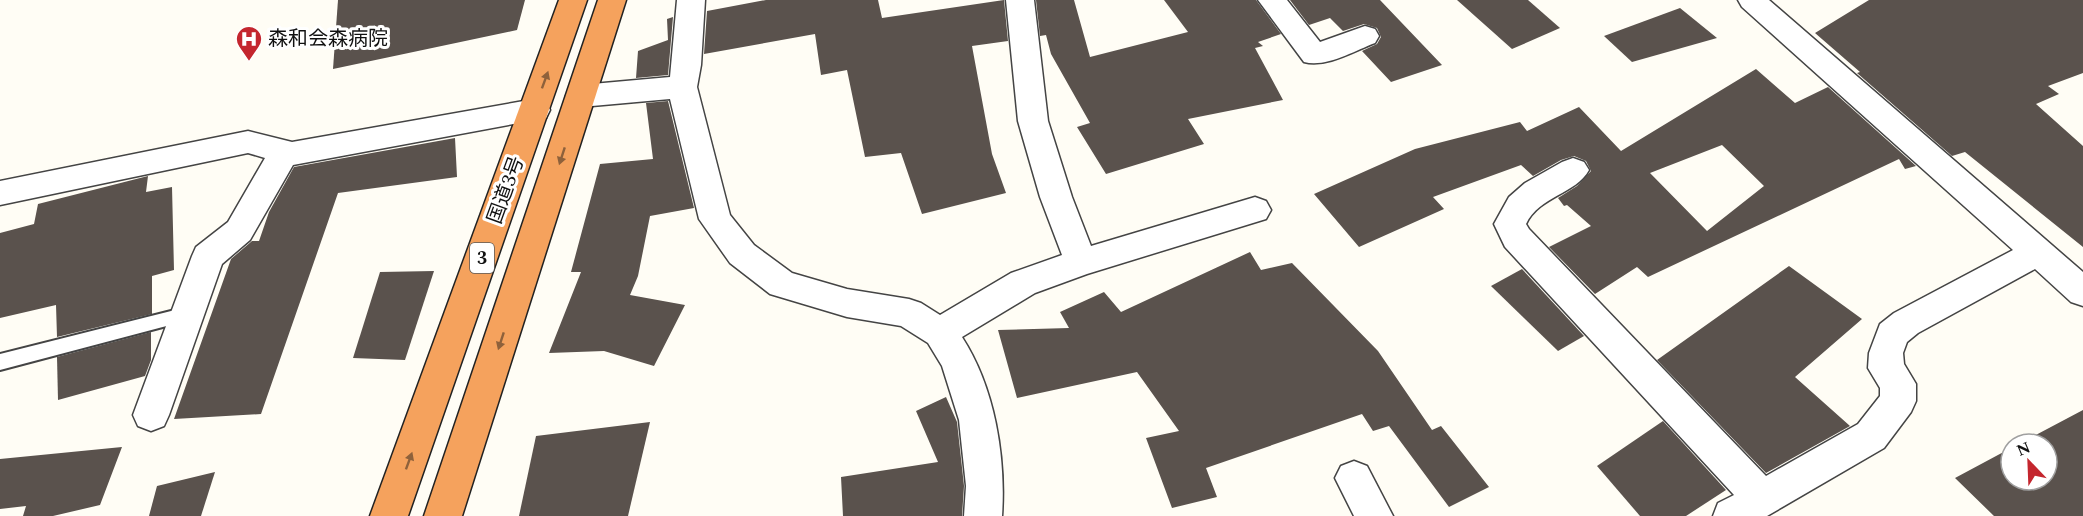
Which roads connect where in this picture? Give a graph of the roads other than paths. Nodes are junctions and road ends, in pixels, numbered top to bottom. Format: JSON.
{"nodes":[{"id":1,"x":573,"y":0,"type":"edge"},
{"id":2,"x":612,"y":0,"type":"edge"},
{"id":3,"x":691,"y":0,"type":"edge"},
{"id":4,"x":1020,"y":0,"type":"edge"},
{"id":5,"x":1272,"y":0,"type":"edge"},
{"id":6,"x":1752,"y":0,"type":"edge"},
{"id":7,"x":1365,"y":36,"type":"dead end"},
{"id":8,"x":682,"y":87,"type":"junction"},
{"id":9,"x":581,"y":96,"type":"junction"},
{"id":10,"x":535,"y":110,"type":"junction"},
{"id":11,"x":285,"y":152,"type":"junction"},
{"id":12,"x":1573,"y":170,"type":"dead end"},
{"id":13,"x":0,"y":194,"type":"edge"},
{"id":14,"x":1255,"y":210,"type":"dead end"},
{"id":15,"x":2038,"y":252,"type":"junction"},
{"id":16,"x":1081,"y":262,"type":"junction"},
{"id":17,"x":2083,"y":292,"type":"edge"},
{"id":18,"x":187,"y":314,"type":"junction"},
{"id":19,"x":940,"y":333,"type":"junction"},
{"id":20,"x":0,"y":362,"type":"edge"},
{"id":21,"x":151,"y":415,"type":"dead end"},
{"id":22,"x":1354,"y":478,"type":"dead end"},
{"id":23,"x":1762,"y":498,"type":"junction"},
{"id":24,"x":389,"y":516,"type":"edge"},
{"id":25,"x":443,"y":516,"type":"edge"},
{"id":26,"x":983,"y":516,"type":"edge"},
{"id":27,"x":1374,"y":516,"type":"edge"},
{"id":28,"x":1732,"y":516,"type":"edge"}],
"edges":[{"from":10,"to":1,"type":"highway","name":"国道3号","number":"3","one_way":true},
{"from":2,"to":9,"type":"highway","number":"3"},
{"from":3,"to":8,"type":"street"},
{"from":4,"to":16,"type":"street"},
{"from":5,"to":7,"type":"street"},
{"from":6,"to":15,"type":"street"},
{"from":8,"to":9,"type":"street"},
{"from":8,"to":19,"type":"street"},
{"from":9,"to":25,"type":"highway","number":"3","one_way":true},
{"from":10,"to":11,"type":"street"},
{"from":24,"to":10,"type":"highway","name":"国道3号","number":"3","one_way":true},
{"from":11,"to":13,"type":"street"},
{"from":11,"to":18,"type":"street"},
{"from":12,"to":23,"type":"street"},
{"from":14,"to":16,"type":"street"},
{"from":15,"to":17,"type":"street"},
{"from":15,"to":23,"type":"street"},
{"from":16,"to":19,"type":"street"},
{"from":18,"to":20,"type":"lane"},
{"from":18,"to":21,"type":"street"},
{"from":19,"to":26,"type":"street"},
{"from":22,"to":27,"type":"street"},
{"from":23,"to":28,"type":"street"}]}
